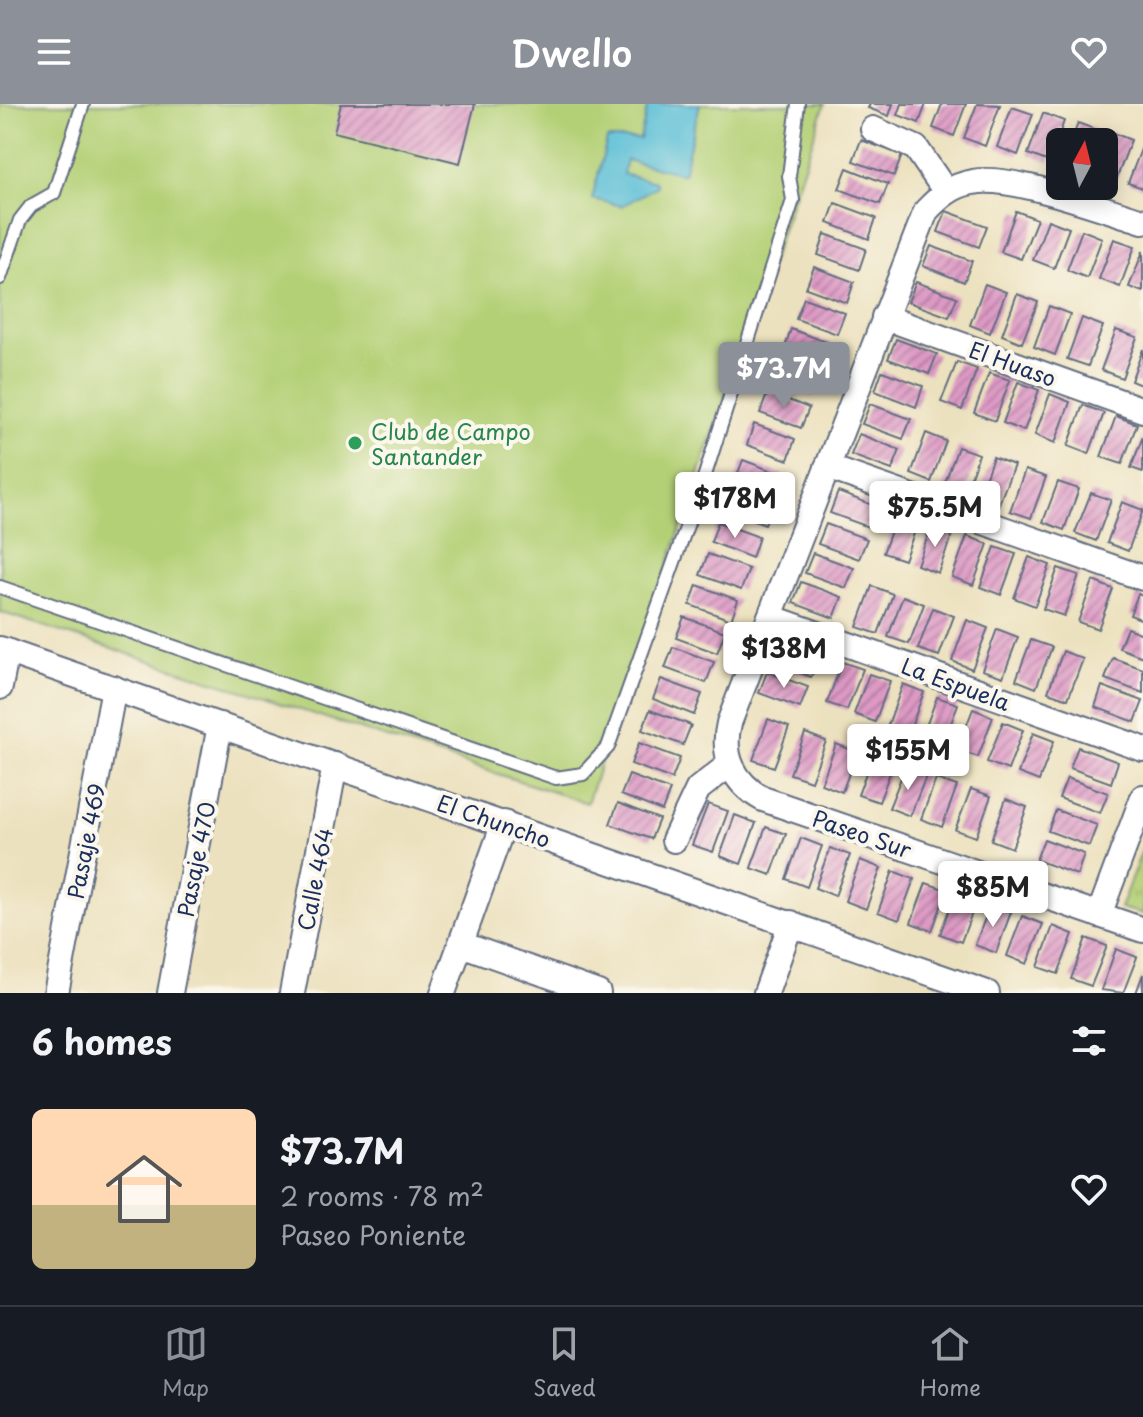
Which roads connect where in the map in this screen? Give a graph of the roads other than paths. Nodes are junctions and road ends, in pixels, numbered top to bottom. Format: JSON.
{"nodes":[{"id":1,"x":83,"y":104,"type":"edge"},
{"id":2,"x":798,"y":104,"type":"edge"},
{"id":3,"x":873,"y":129,"type":"dead end"},
{"id":4,"x":946,"y":192,"type":"junction"},
{"id":5,"x":1143,"y":221,"type":"edge"},
{"id":6,"x":0,"y":278,"type":"edge"},
{"id":7,"x":884,"y":317,"type":"junction"},
{"id":8,"x":1143,"y":410,"type":"edge"},
{"id":9,"x":827,"y":467,"type":"junction"},
{"id":10,"x":1143,"y":578,"type":"edge"},
{"id":11,"x":0,"y":587,"type":"edge"},
{"id":12,"x":770,"y":617,"type":"junction"},
{"id":13,"x":4,"y":650,"type":"edge"},
{"id":14,"x":0,"y":687,"type":"edge"},
{"id":15,"x":114,"y":688,"type":"junction"},
{"id":16,"x":220,"y":725,"type":"junction"},
{"id":17,"x":1143,"y":749,"type":"edge"},
{"id":18,"x":730,"y":764,"type":"junction"},
{"id":19,"x":335,"y":765,"type":"junction"},
{"id":20,"x":1143,"y":797,"type":"edge"},
{"id":21,"x":504,"y":823,"type":"junction"},
{"id":22,"x":674,"y":840,"type":"dead end"},
{"id":23,"x":1099,"y":915,"type":"junction"},
{"id":24,"x":791,"y":923,"type":"junction"},
{"id":25,"x":1143,"y":930,"type":"edge"},
{"id":26,"x":461,"y":944,"type":"junction"},
{"id":27,"x":56,"y":993,"type":"edge"},
{"id":28,"x":170,"y":993,"type":"edge"},
{"id":29,"x":292,"y":993,"type":"edge"},
{"id":30,"x":443,"y":993,"type":"edge"},
{"id":31,"x":598,"y":993,"type":"edge"},
{"id":32,"x":766,"y":993,"type":"edge"},
{"id":33,"x":987,"y":993,"type":"edge"}],
"edges":[{"from":1,"to":6,"type":"lane"},
{"from":2,"to":11,"type":"lane"},
{"from":3,"to":4,"type":"street"},
{"from":4,"to":5,"type":"street"},
{"from":4,"to":7,"type":"street"},
{"from":7,"to":8,"type":"street","name":"El Huaso"},
{"from":7,"to":9,"type":"street"},
{"from":9,"to":10,"type":"street"},
{"from":9,"to":12,"type":"street"},
{"from":12,"to":17,"type":"street","name":"La Espuela"},
{"from":12,"to":18,"type":"street"},
{"from":13,"to":14,"type":"street"},
{"from":13,"to":15,"type":"street","name":"El Chuncho"},
{"from":15,"to":16,"type":"street","name":"El Chuncho"},
{"from":15,"to":27,"type":"street","name":"Pasaje 469"},
{"from":16,"to":19,"type":"street","name":"El Chuncho"},
{"from":16,"to":28,"type":"street","name":"Pasaje 470"},
{"from":18,"to":22,"type":"street"},
{"from":18,"to":23,"type":"street","name":"Paseo Sur"},
{"from":19,"to":21,"type":"street","name":"El Chuncho"},
{"from":19,"to":29,"type":"street","name":"Calle 464"},
{"from":20,"to":23,"type":"street"},
{"from":21,"to":24,"type":"street","name":"El Chuncho"},
{"from":21,"to":26,"type":"street"},
{"from":23,"to":25,"type":"street","name":"Paseo Sur"},
{"from":24,"to":32,"type":"street"},
{"from":24,"to":33,"type":"street","name":"El Chuncho"},
{"from":26,"to":30,"type":"street"},
{"from":26,"to":31,"type":"street"}]}
